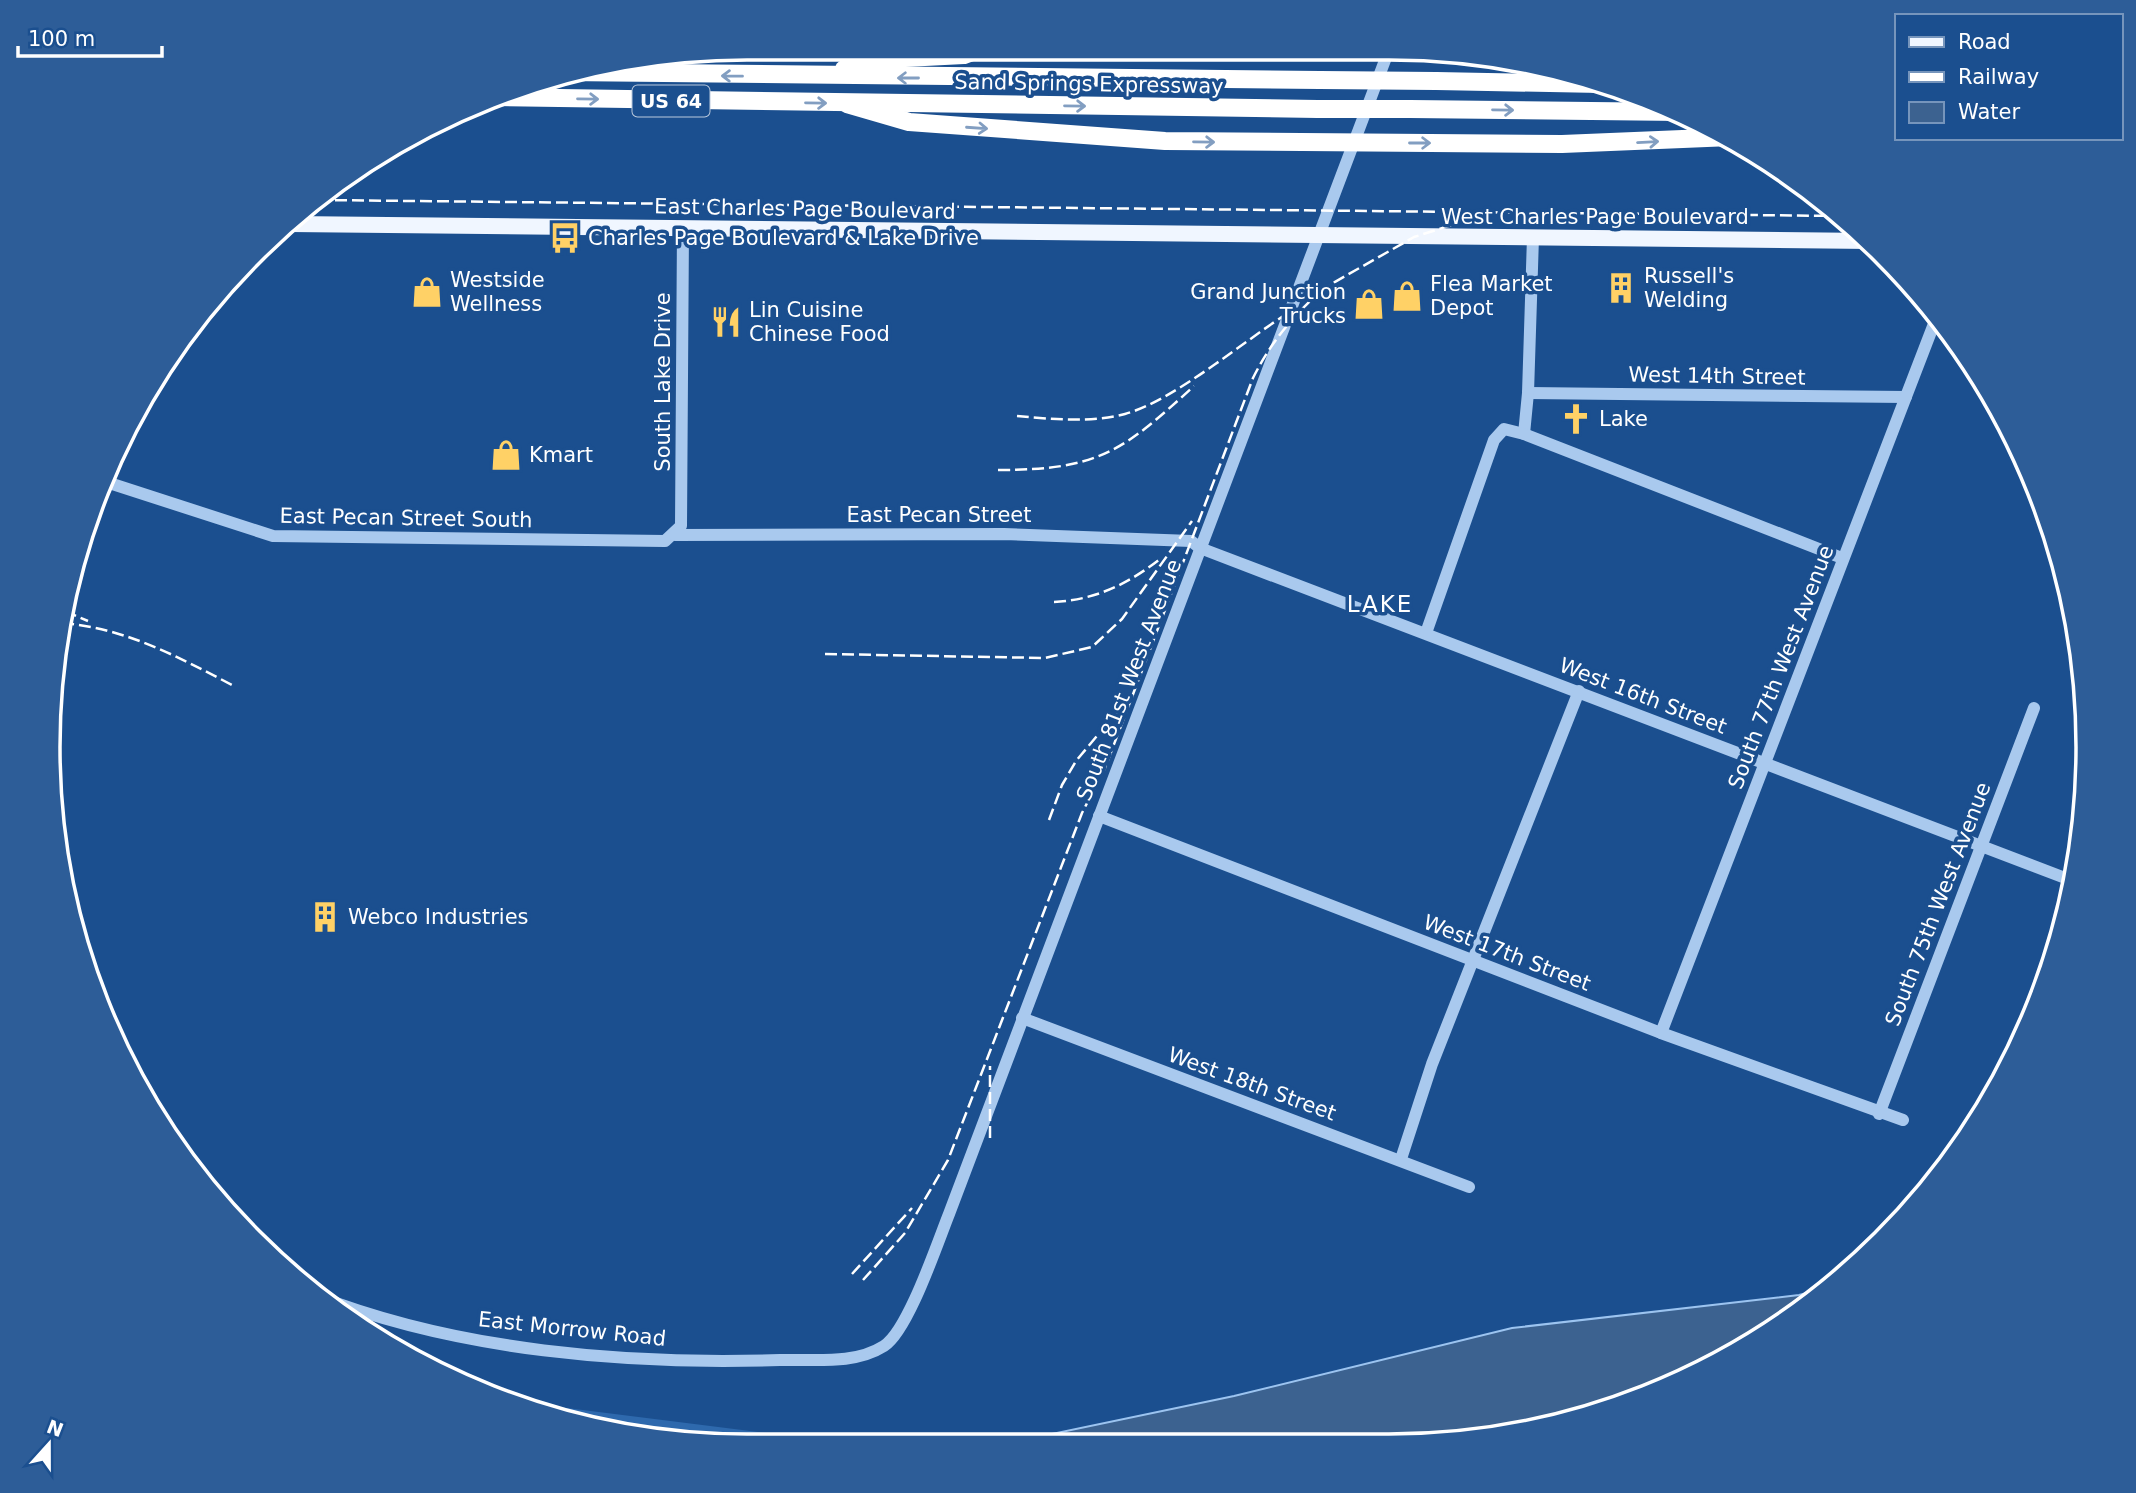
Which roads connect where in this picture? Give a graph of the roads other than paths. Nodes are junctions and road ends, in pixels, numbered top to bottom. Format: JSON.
{"nodes":[{"id":1,"x":894,"y":60,"type":"edge"},
{"id":2,"x":1385,"y":60,"type":"edge"},
{"id":3,"x":612,"y":73,"type":"edge"},
{"id":4,"x":800,"y":77,"type":"junction"},
{"id":5,"x":1569,"y":84,"type":"edge"},
{"id":6,"x":522,"y":98,"type":"edge"},
{"id":7,"x":847,"y":104,"type":"junction"},
{"id":8,"x":1651,"y":112,"type":"edge"},
{"id":9,"x":1708,"y":138,"type":"edge"},
{"id":10,"x":1352,"y":143,"type":"junction"},
{"id":11,"x":300,"y":225,"type":"edge"},
{"id":12,"x":683,"y":228,"type":"junction"},
{"id":13,"x":1319,"y":236,"type":"junction"},
{"id":14,"x":1533,"y":237,"type":"junction"},
{"id":15,"x":1853,"y":241,"type":"edge"},
{"id":16,"x":1933,"y":326,"type":"edge"},
{"id":17,"x":1528,"y":393,"type":"junction"},
{"id":18,"x":1906,"y":397,"type":"junction"},
{"id":19,"x":1524,"y":434,"type":"junction"},
{"id":20,"x":112,"y":484,"type":"edge"},
{"id":21,"x":675,"y":535,"type":"junction"},
{"id":22,"x":1200,"y":548,"type":"junction"},
{"id":23,"x":1842,"y":558,"type":"junction"},
{"id":24,"x":1426,"y":633,"type":"junction"},
{"id":25,"x":1579,"y":691,"type":"junction"},
{"id":26,"x":2034,"y":708,"type":"dead end"},
{"id":27,"x":1766,"y":764,"type":"junction"},
{"id":28,"x":1099,"y":816,"type":"junction"},
{"id":29,"x":1980,"y":845,"type":"junction"},
{"id":30,"x":2064,"y":877,"type":"edge"},
{"id":31,"x":1474,"y":961,"type":"junction"},
{"id":32,"x":1022,"y":1018,"type":"junction"},
{"id":33,"x":1661,"y":1033,"type":"junction"},
{"id":34,"x":1879,"y":1114,"type":"junction"},
{"id":35,"x":1903,"y":1120,"type":"dead end"},
{"id":36,"x":1401,"y":1160,"type":"junction"},
{"id":37,"x":1469,"y":1187,"type":"dead end"},
{"id":38,"x":353,"y":1310,"type":"edge"},
{"id":39,"x":902,"y":1326,"type":"joint"}],
"edges":[{"from":1,"to":4,"type":"highway"},
{"from":2,"to":10,"type":"street","name":"South 81st West Avenue"},
{"from":4,"to":3,"type":"highway","name":"Sand Springs Expressway","number":"US 64","one_way":true},
{"from":5,"to":4,"type":"highway","name":"Sand Springs Expressway","number":"US 64","one_way":true,"bridge":true},
{"from":6,"to":7,"type":"highway","name":"Sand Springs Expressway","number":"US 64","one_way":true},
{"from":7,"to":8,"type":"highway","name":"Sand Springs Expressway","number":"US 64","one_way":true,"bridge":true},
{"from":7,"to":10,"type":"highway","one_way":true},
{"from":10,"to":9,"type":"highway","one_way":true},
{"from":10,"to":13,"type":"street","name":"South 81st West Avenue"},
{"from":11,"to":12,"type":"main road","name":"East Charles Page Boulevard"},
{"from":12,"to":13,"type":"main road","name":"East Charles Page Boulevard"},
{"from":12,"to":21,"type":"street","name":"South Lake Drive"},
{"from":13,"to":14,"type":"main road","name":"West Charles Page Boulevard"},
{"from":13,"to":22,"type":"street","name":"South 81st West Avenue"},
{"from":14,"to":15,"type":"main road","name":"West Charles Page Boulevard"},
{"from":14,"to":17,"type":"street"},
{"from":16,"to":18,"type":"street","name":"South 77th West Avenue"},
{"from":17,"to":18,"type":"street","name":"West 14th Street"},
{"from":17,"to":19,"type":"street"},
{"from":18,"to":23,"type":"street","name":"South 77th West Avenue"},
{"from":19,"to":23,"type":"street"},
{"from":19,"to":24,"type":"street"},
{"from":20,"to":21,"type":"street","name":"East Pecan Street South"},
{"from":21,"to":22,"type":"street","name":"East Pecan Street"},
{"from":22,"to":24,"type":"street","name":"West 16th Street"},
{"from":22,"to":28,"type":"street","name":"South 81st West Avenue"},
{"from":23,"to":27,"type":"street","name":"South 77th West Avenue"},
{"from":24,"to":25,"type":"street","name":"West 16th Street"},
{"from":25,"to":27,"type":"street","name":"West 16th Street"},
{"from":25,"to":31,"type":"street"},
{"from":26,"to":29,"type":"street","name":"South 75th West Avenue"},
{"from":27,"to":29,"type":"street","name":"West 16th Street"},
{"from":27,"to":33,"type":"street","name":"South 77th West Avenue"},
{"from":28,"to":31,"type":"street","name":"West 17th Street"},
{"from":28,"to":32,"type":"street","name":"South 81st West Avenue"},
{"from":29,"to":30,"type":"street","name":"West 16th Street"},
{"from":29,"to":34,"type":"street","name":"South 75th West Avenue"},
{"from":31,"to":33,"type":"street","name":"West 17th Street"},
{"from":31,"to":36,"type":"street"},
{"from":32,"to":36,"type":"street","name":"West 18th Street"},
{"from":32,"to":39,"type":"street","name":"South 81st West Avenue"},
{"from":33,"to":34,"type":"street","name":"West 17th Street"},
{"from":34,"to":35,"type":"street","name":"West 17th Street"},
{"from":36,"to":37,"type":"street","name":"West 18th Street"},
{"from":38,"to":39,"type":"street","name":"East Morrow Road"}]}
